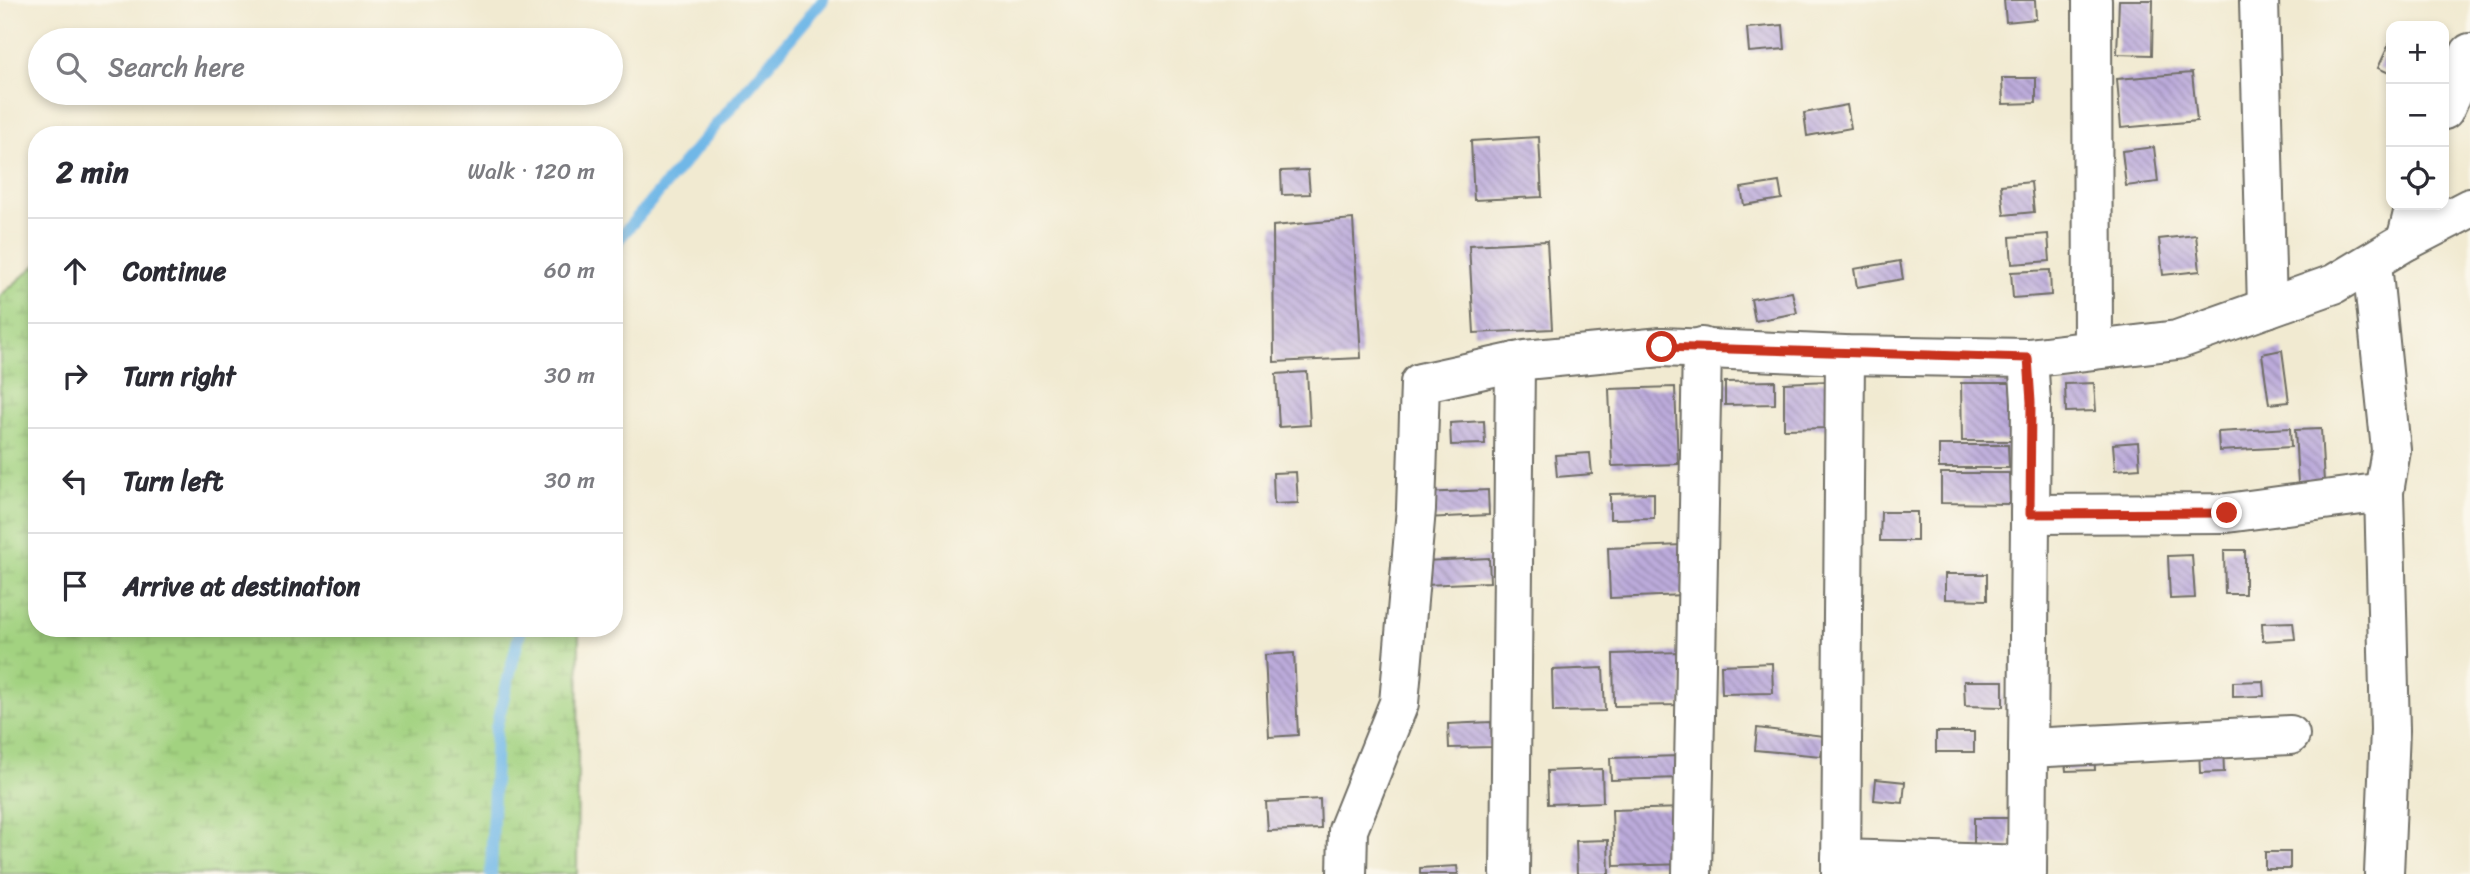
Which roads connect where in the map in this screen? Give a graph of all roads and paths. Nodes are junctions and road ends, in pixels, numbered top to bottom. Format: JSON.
{"nodes":[{"id":1,"x":2092,"y":0,"type":"edge"},
{"id":2,"x":2259,"y":0,"type":"edge"},
{"id":3,"x":2470,"y":53,"type":"edge"},
{"id":4,"x":2449,"y":99,"type":"edge"},
{"id":5,"x":2470,"y":208,"type":"edge"},
{"id":6,"x":2414,"y":210,"type":"edge"},
{"id":7,"x":2406,"y":241,"type":"junction"},
{"id":8,"x":2372,"y":264,"type":"junction"},
{"id":9,"x":2267,"y":308,"type":"junction"},
{"id":10,"x":1702,"y":347,"type":"junction"},
{"id":11,"x":2093,"y":350,"type":"junction"},
{"id":12,"x":1845,"y":355,"type":"junction"},
{"id":13,"x":2028,"y":358,"type":"junction"},
{"id":14,"x":1515,"y":362,"type":"junction"},
{"id":15,"x":2384,"y":492,"type":"junction"},
{"id":16,"x":2030,"y":514,"type":"junction"},
{"id":17,"x":2290,"y":735,"type":"dead end"},
{"id":18,"x":2028,"y":748,"type":"junction"},
{"id":19,"x":1841,"y":866,"type":"edge"},
{"id":20,"x":2027,"y":869,"type":"edge"},
{"id":21,"x":1347,"y":874,"type":"edge"},
{"id":22,"x":1510,"y":874,"type":"edge"},
{"id":23,"x":1692,"y":874,"type":"edge"},
{"id":24,"x":2384,"y":874,"type":"edge"}],
"edges":[{"from":1,"to":11,"type":"street"},
{"from":2,"to":9,"type":"street"},
{"from":3,"to":4,"type":"street"},
{"from":5,"to":7,"type":"street"},
{"from":6,"to":7,"type":"street"},
{"from":7,"to":8,"type":"street"},
{"from":8,"to":9,"type":"street"},
{"from":8,"to":15,"type":"street"},
{"from":9,"to":11,"type":"street"},
{"from":10,"to":12,"type":"street"},
{"from":10,"to":14,"type":"street"},
{"from":10,"to":23,"type":"street"},
{"from":11,"to":13,"type":"street"},
{"from":12,"to":13,"type":"street"},
{"from":12,"to":19,"type":"street"},
{"from":13,"to":16,"type":"street"},
{"from":14,"to":21,"type":"street"},
{"from":14,"to":22,"type":"street"},
{"from":15,"to":16,"type":"street"},
{"from":15,"to":24,"type":"street"},
{"from":16,"to":18,"type":"street"},
{"from":17,"to":18,"type":"street"},
{"from":18,"to":20,"type":"street"},
{"from":19,"to":20,"type":"street"}]}
